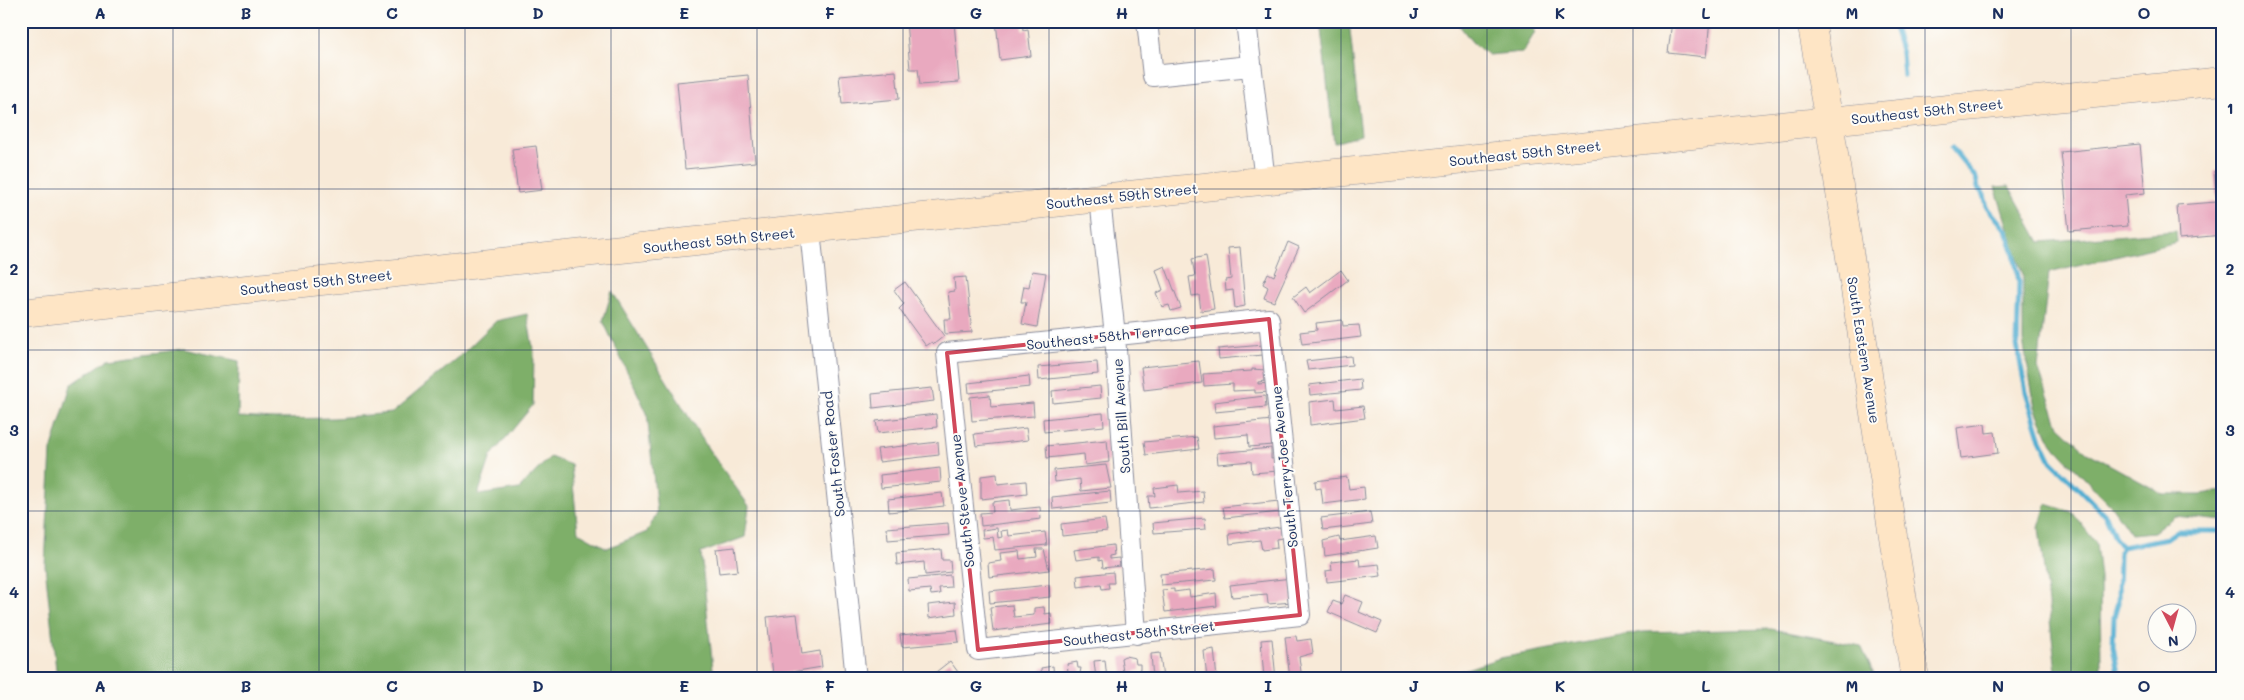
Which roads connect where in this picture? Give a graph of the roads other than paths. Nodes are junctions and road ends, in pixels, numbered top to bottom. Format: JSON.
{"nodes":[{"id":1,"x":1147,"y":21,"type":"edge"},
{"id":2,"x":1246,"y":21,"type":"edge"},
{"id":3,"x":1811,"y":21,"type":"edge"},
{"id":4,"x":1250,"y":66,"type":"junction"},
{"id":5,"x":2223,"y":81,"type":"edge"},
{"id":6,"x":1829,"y":121,"type":"junction"},
{"id":7,"x":1265,"y":182,"type":"junction"},
{"id":8,"x":1100,"y":198,"type":"junction"},
{"id":9,"x":810,"y":230,"type":"junction"},
{"id":10,"x":21,"y":313,"type":"edge"},
{"id":11,"x":1269,"y":319,"type":"joint"},
{"id":12,"x":1115,"y":335,"type":"junction"},
{"id":13,"x":947,"y":353,"type":"joint"},
{"id":14,"x":1300,"y":614,"type":"joint"},
{"id":15,"x":1136,"y":634,"type":"junction"},
{"id":16,"x":978,"y":650,"type":"joint"},
{"id":17,"x":856,"y":679,"type":"edge"},
{"id":18,"x":1915,"y":679,"type":"edge"}],
"edges":[{"from":1,"to":4,"type":"street"},
{"from":2,"to":4,"type":"street"},
{"from":3,"to":6,"type":"main road","name":"South Eastern Avenue"},
{"from":4,"to":7,"type":"street"},
{"from":5,"to":6,"type":"main road","name":"Southeast 59th Street"},
{"from":6,"to":7,"type":"main road","name":"Southeast 59th Street"},
{"from":6,"to":18,"type":"main road","name":"South Eastern Avenue"},
{"from":7,"to":8,"type":"main road","name":"Southeast 59th Street"},
{"from":8,"to":9,"type":"main road","name":"Southeast 59th Street"},
{"from":8,"to":12,"type":"street","name":"South Bill Avenue"},
{"from":9,"to":10,"type":"main road","name":"Southeast 59th Street"},
{"from":9,"to":17,"type":"street","name":"South Foster Road"},
{"from":11,"to":12,"type":"street","name":"Southeast 58th Terrace"},
{"from":11,"to":14,"type":"street","name":"South Terry Joe Avenue"},
{"from":12,"to":13,"type":"street","name":"Southeast 58th Terrace"},
{"from":12,"to":15,"type":"street","name":"South Bill Avenue"},
{"from":13,"to":16,"type":"street","name":"South Steve Avenue"},
{"from":14,"to":15,"type":"street","name":"Southeast 58th Street"},
{"from":15,"to":16,"type":"street","name":"Southeast 58th Street"}]}
